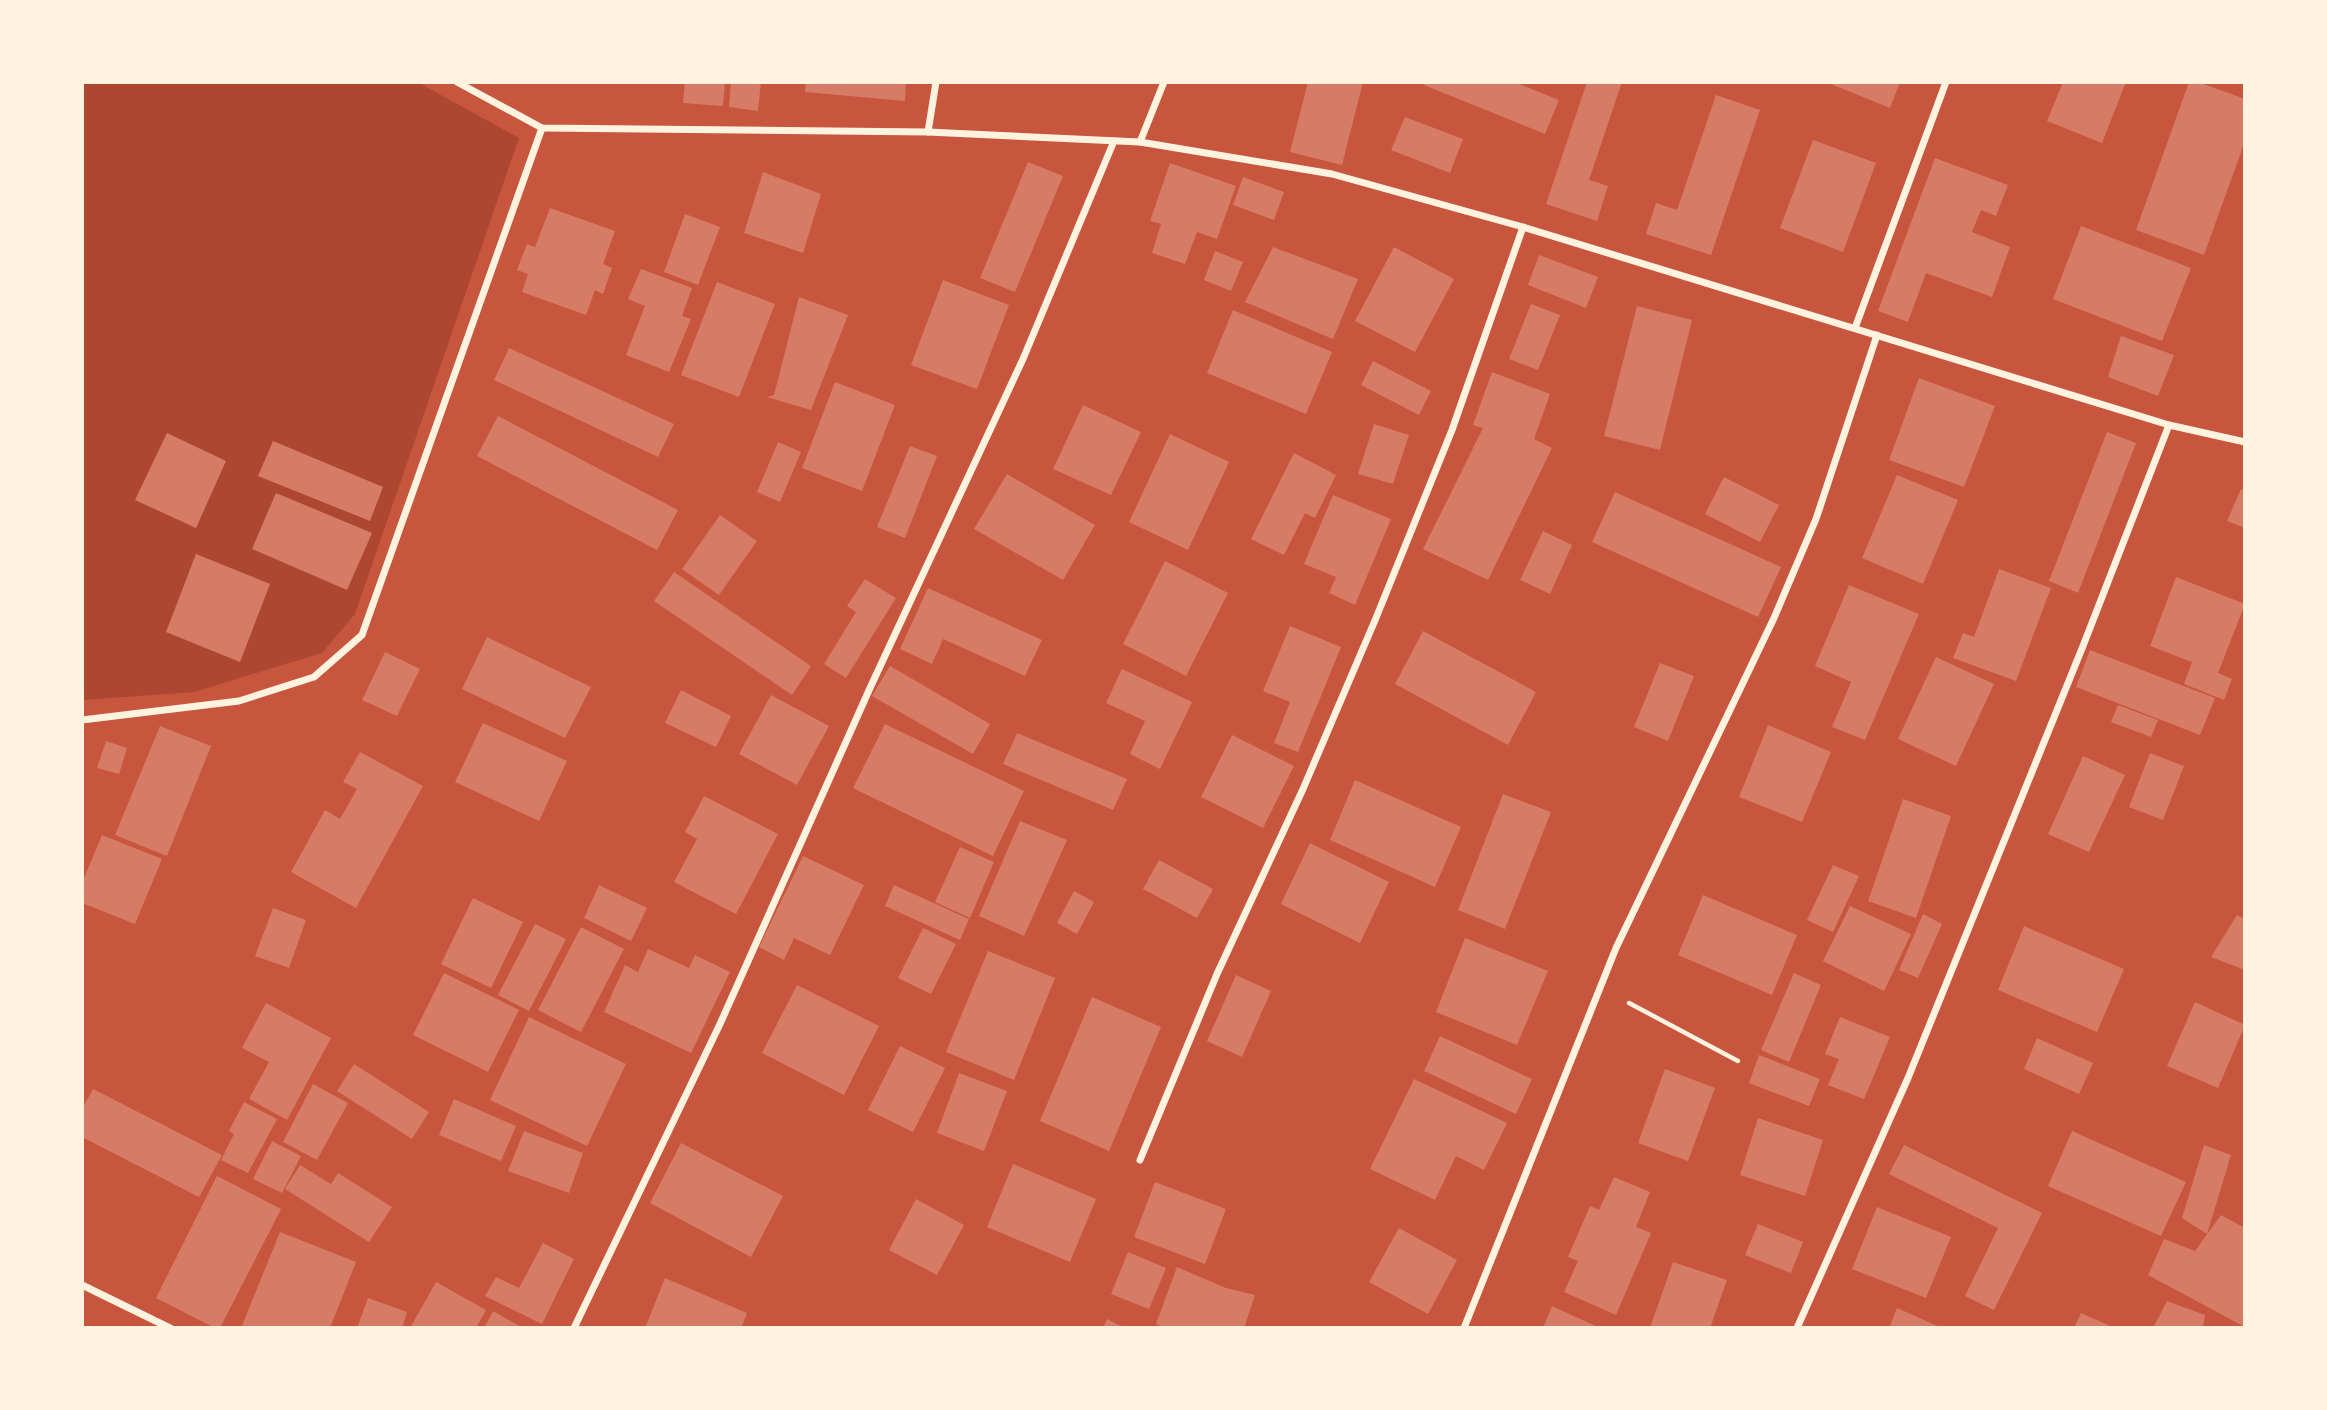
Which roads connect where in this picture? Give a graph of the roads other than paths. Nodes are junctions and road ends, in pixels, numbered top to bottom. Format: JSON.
{"nodes":[{"id":1,"x":457,"y":82,"type":"edge"},
{"id":2,"x":936,"y":82,"type":"edge"},
{"id":3,"x":1164,"y":82,"type":"edge"},
{"id":4,"x":1946,"y":82,"type":"edge"},
{"id":5,"x":542,"y":128,"type":"junction"},
{"id":6,"x":928,"y":132,"type":"junction"},
{"id":7,"x":1114,"y":141,"type":"junction"},
{"id":8,"x":1140,"y":142,"type":"junction"},
{"id":9,"x":1523,"y":227,"type":"junction"},
{"id":10,"x":1855,"y":328,"type":"junction"},
{"id":11,"x":1877,"y":335,"type":"junction"},
{"id":12,"x":2169,"y":425,"type":"junction"},
{"id":13,"x":2245,"y":442,"type":"edge"},
{"id":14,"x":82,"y":720,"type":"edge"},
{"id":15,"x":1140,"y":1160,"type":"dead end"},
{"id":16,"x":82,"y":1285,"type":"edge"},
{"id":17,"x":170,"y":1328,"type":"edge"},
{"id":18,"x":574,"y":1328,"type":"edge"},
{"id":19,"x":1464,"y":1328,"type":"edge"},
{"id":20,"x":1797,"y":1328,"type":"edge"}],
"edges":[{"from":1,"to":5,"type":"street"},
{"from":2,"to":6,"type":"street"},
{"from":3,"to":8,"type":"street"},
{"from":4,"to":10,"type":"street"},
{"from":5,"to":6,"type":"street"},
{"from":5,"to":14,"type":"street"},
{"from":6,"to":7,"type":"street"},
{"from":7,"to":8,"type":"street"},
{"from":7,"to":18,"type":"street"},
{"from":8,"to":9,"type":"street"},
{"from":9,"to":10,"type":"street"},
{"from":9,"to":15,"type":"street"},
{"from":10,"to":11,"type":"street"},
{"from":11,"to":12,"type":"street"},
{"from":11,"to":19,"type":"street"},
{"from":12,"to":13,"type":"street"},
{"from":12,"to":20,"type":"street"},
{"from":16,"to":17,"type":"street"}]}
